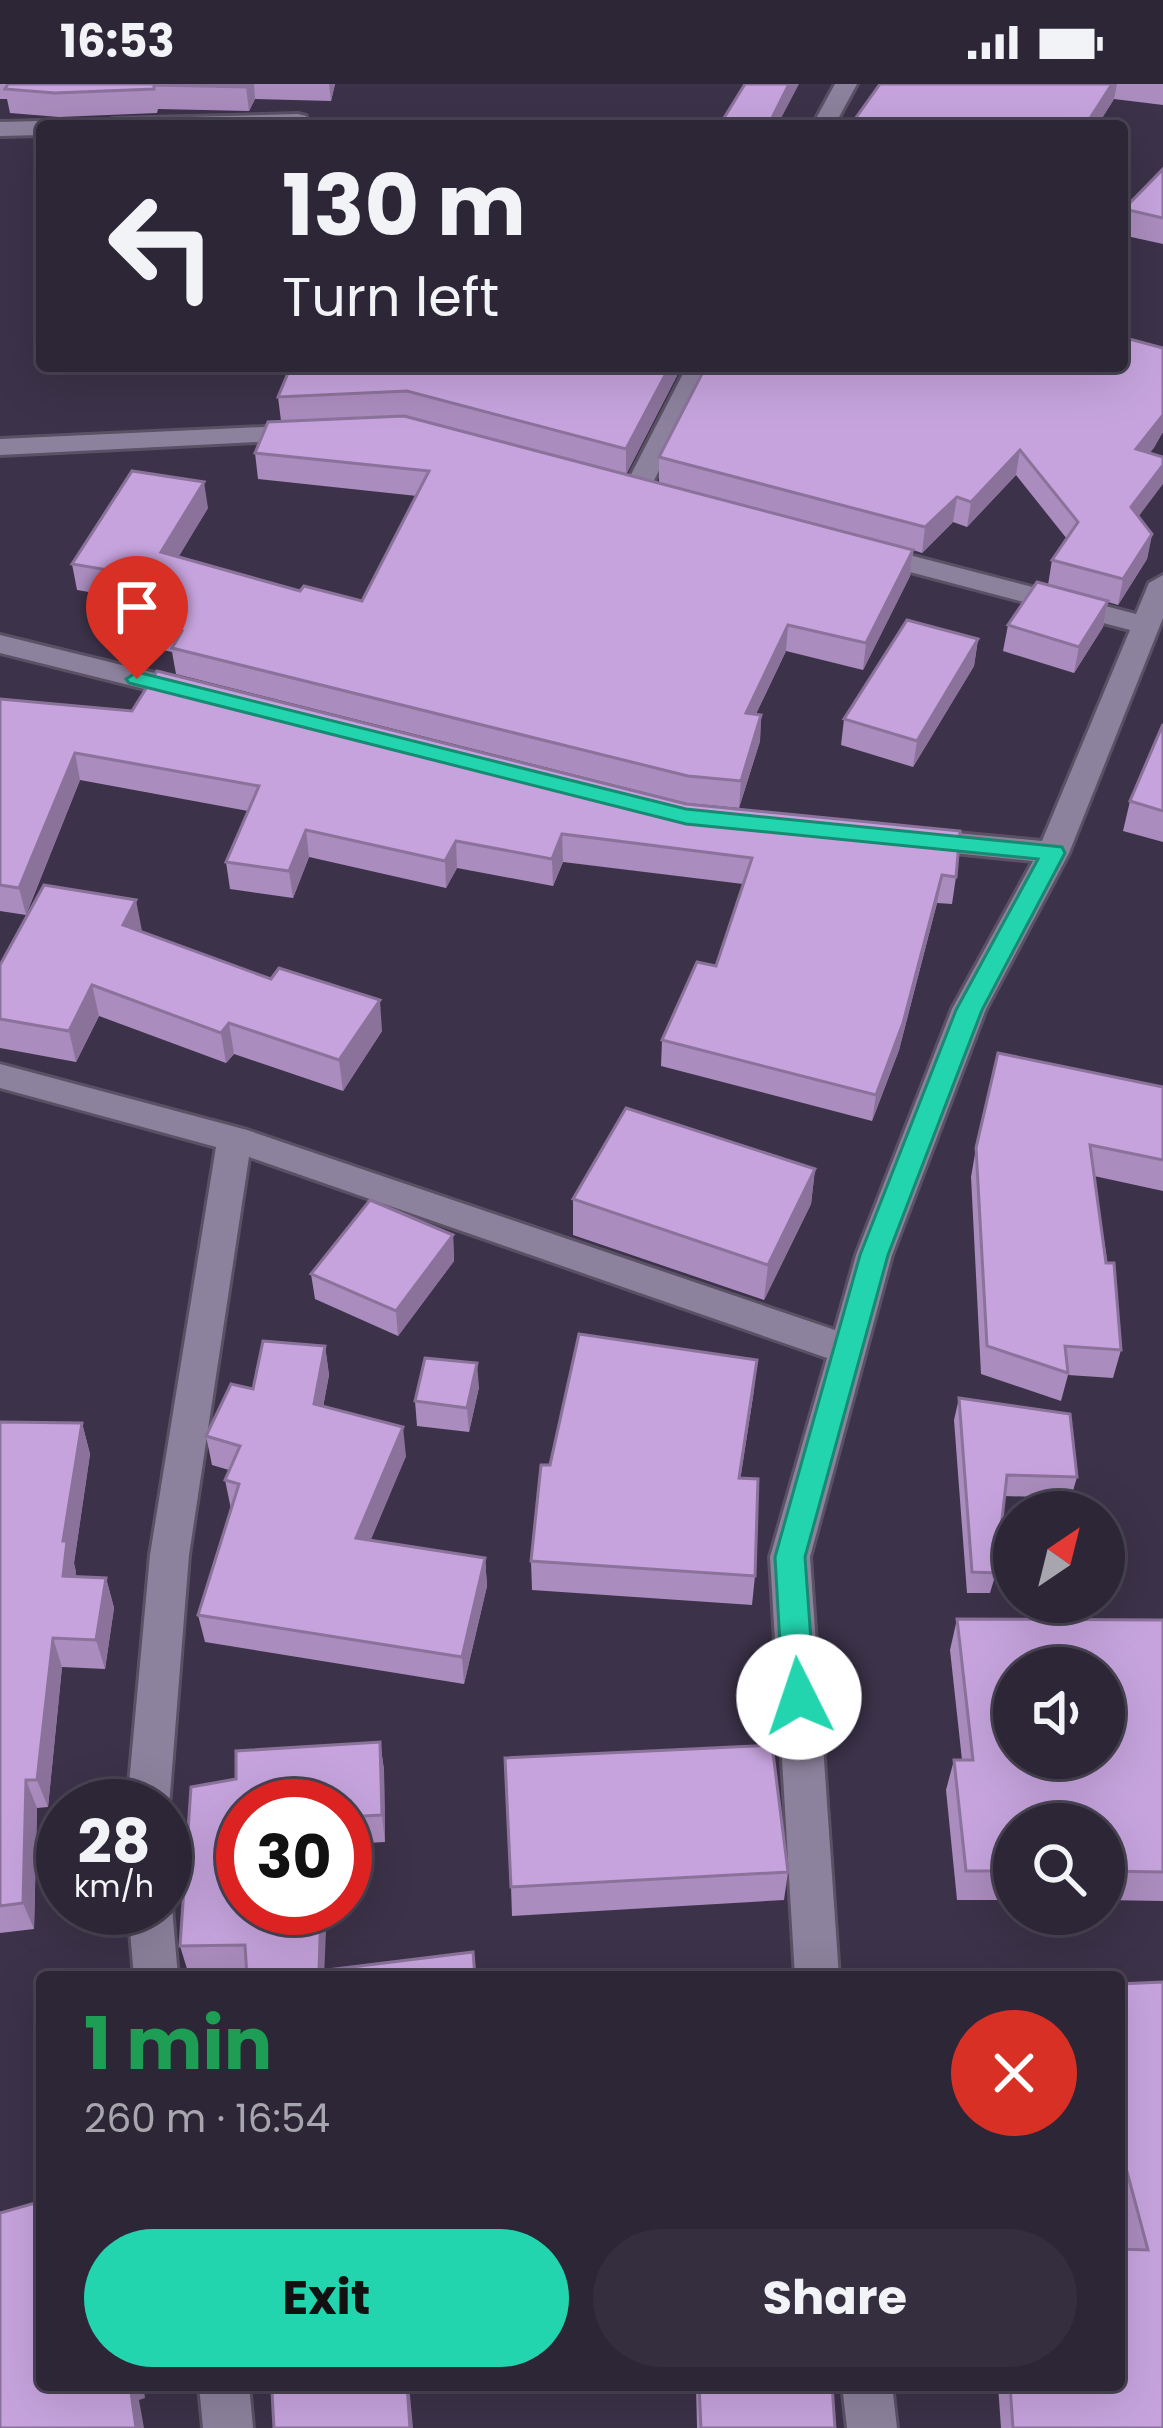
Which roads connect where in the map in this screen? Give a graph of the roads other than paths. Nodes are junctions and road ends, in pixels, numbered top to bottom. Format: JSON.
{"nodes":[{"id":1,"x":846,"y":84,"type":"edge"},
{"id":2,"x":826,"y":120,"type":"edge"},
{"id":3,"x":36,"y":128,"type":"edge"},
{"id":4,"x":0,"y":129,"type":"edge"},
{"id":5,"x":697,"y":372,"type":"edge"},
{"id":6,"x":335,"y":432,"type":"edge"},
{"id":7,"x":0,"y":447,"type":"edge"},
{"id":8,"x":636,"y":490,"type":"edge"},
{"id":9,"x":844,"y":545,"type":"edge"},
{"id":10,"x":1163,"y":584,"type":"edge"},
{"id":11,"x":1144,"y":625,"type":"junction"},
{"id":12,"x":0,"y":644,"type":"edge"},
{"id":13,"x":229,"y":701,"type":"edge"},
{"id":14,"x":892,"y":837,"type":"edge"},
{"id":15,"x":1053,"y":853,"type":"junction"},
{"id":16,"x":0,"y":1076,"type":"edge"},
{"id":17,"x":235,"y":1139,"type":"junction"},
{"id":18,"x":848,"y":1350,"type":"junction"},
{"id":19,"x":149,"y":1779,"type":"edge"},
{"id":20,"x":152,"y":1935,"type":"edge"},
{"id":21,"x":155,"y":1971,"type":"edge"},
{"id":22,"x":817,"y":1971,"type":"edge"},
{"id":23,"x":225,"y":2391,"type":"edge"},
{"id":24,"x":868,"y":2391,"type":"edge"},
{"id":25,"x":228,"y":2428,"type":"edge"},
{"id":26,"x":872,"y":2428,"type":"edge"}],
"edges":[{"from":1,"to":2,"type":"street"},
{"from":3,"to":4,"type":"street"},
{"from":5,"to":8,"type":"street"},
{"from":6,"to":7,"type":"street"},
{"from":9,"to":11,"type":"street"},
{"from":10,"to":11,"type":"street"},
{"from":11,"to":15,"type":"street"},
{"from":12,"to":13,"type":"street"},
{"from":14,"to":15,"type":"street"},
{"from":15,"to":18,"type":"street"},
{"from":16,"to":17,"type":"street"},
{"from":17,"to":18,"type":"street"},
{"from":17,"to":19,"type":"street"},
{"from":18,"to":22,"type":"street"},
{"from":20,"to":21,"type":"street"},
{"from":23,"to":25,"type":"street"},
{"from":24,"to":26,"type":"street"}]}
